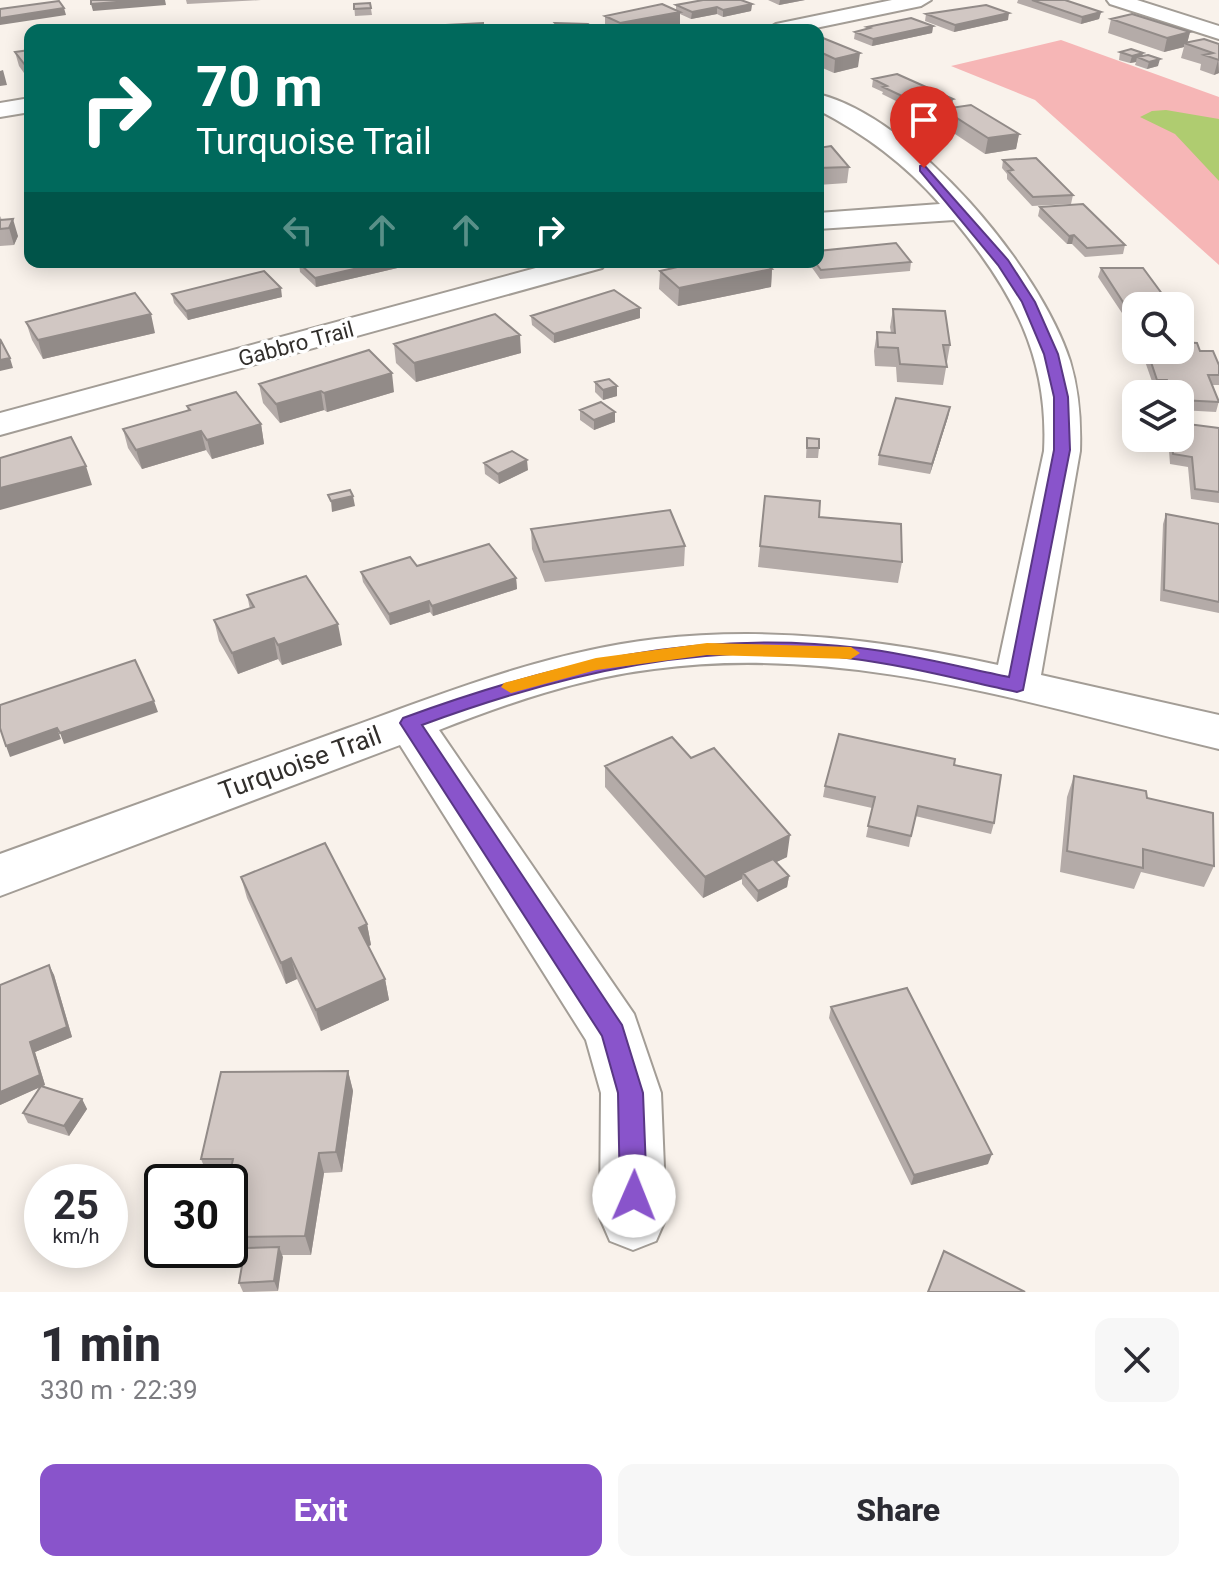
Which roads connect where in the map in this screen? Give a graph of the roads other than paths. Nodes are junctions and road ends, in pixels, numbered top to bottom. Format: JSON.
{"nodes":[{"id":1,"x":921,"y":0,"type":"edge"},
{"id":2,"x":1117,"y":0,"type":"edge"},
{"id":3,"x":805,"y":24,"type":"edge"},
{"id":4,"x":1219,"y":33,"type":"edge"},
{"id":5,"x":824,"y":104,"type":"edge"},
{"id":6,"x":24,"y":106,"type":"edge"},
{"id":7,"x":0,"y":110,"type":"edge"},
{"id":8,"x":961,"y":211,"type":"junction"},
{"id":9,"x":824,"y":221,"type":"edge"},
{"id":10,"x":570,"y":268,"type":"edge"},
{"id":11,"x":0,"y":424,"type":"edge"},
{"id":12,"x":1017,"y":685,"type":"junction"},
{"id":13,"x":410,"y":723,"type":"junction"},
{"id":14,"x":1219,"y":732,"type":"edge"},
{"id":15,"x":0,"y":875,"type":"edge"},
{"id":16,"x":633,"y":1218,"type":"dead end"}],
"edges":[{"from":1,"to":3,"type":"street"},
{"from":2,"to":4,"type":"street"},
{"from":5,"to":8,"type":"street"},
{"from":6,"to":7,"type":"street"},
{"from":8,"to":9,"type":"street"},
{"from":8,"to":12,"type":"street"},
{"from":10,"to":11,"type":"street","name":"Gabbro Trail"},
{"from":12,"to":13,"type":"street","name":"Turquoise Trail"},
{"from":12,"to":14,"type":"street","name":"Turquoise Trail"},
{"from":13,"to":15,"type":"street","name":"Turquoise Trail"},
{"from":13,"to":16,"type":"street"}]}
